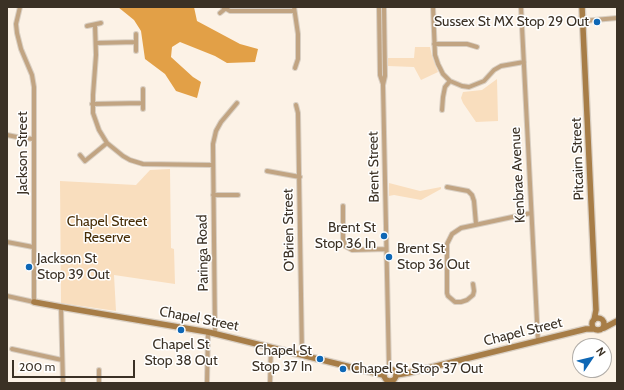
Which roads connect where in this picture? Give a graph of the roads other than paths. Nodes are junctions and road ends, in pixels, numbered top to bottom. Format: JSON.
{"nodes":[{"id":1,"x":20,"y":7,"type":"edge"},
{"id":2,"x":379,"y":7,"type":"edge"},
{"id":3,"x":384,"y":7,"type":"edge"},
{"id":4,"x":433,"y":7,"type":"edge"},
{"id":5,"x":521,"y":7,"type":"edge"},
{"id":6,"x":582,"y":7,"type":"edge"},
{"id":7,"x":224,"y":8,"type":"edge"},
{"id":8,"x":294,"y":9,"type":"edge"},
{"id":9,"x":220,"y":13,"type":"dead end"},
{"id":10,"x":617,"y":18,"type":"edge"},
{"id":11,"x":584,"y":21,"type":"junction"},
{"id":12,"x":101,"y":23,"type":"dead end"},
{"id":13,"x":95,"y":25,"type":"junction"},
{"id":14,"x":87,"y":26,"type":"dead end"},
{"id":15,"x":136,"y":34,"type":"dead end"},
{"id":16,"x":136,"y":42,"type":"junction"},
{"id":17,"x":96,"y":43,"type":"junction"},
{"id":18,"x":434,"y":44,"type":"junction"},
{"id":19,"x":477,"y":47,"type":"dead end"},
{"id":20,"x":136,"y":50,"type":"dead end"},
{"id":21,"x":524,"y":62,"type":"junction"},
{"id":22,"x":295,"y":68,"type":"dead end"},
{"id":23,"x":450,"y":81,"type":"junction"},
{"id":24,"x":384,"y":85,"type":"junction"},
{"id":25,"x":143,"y":89,"type":"dead end"},
{"id":26,"x":143,"y":102,"type":"junction"},
{"id":27,"x":237,"y":103,"type":"dead end"},
{"id":28,"x":92,"y":104,"type":"junction"},
{"id":29,"x":296,"y":105,"type":"dead end"},
{"id":30,"x":143,"y":109,"type":"dead end"},
{"id":31,"x":442,"y":110,"type":"dead end"},
{"id":32,"x":7,"y":135,"type":"edge"},
{"id":33,"x":34,"y":139,"type":"junction"},
{"id":34,"x":107,"y":143,"type":"junction"},
{"id":35,"x":80,"y":155,"type":"dead end"},
{"id":36,"x":212,"y":165,"type":"junction"},
{"id":37,"x":267,"y":171,"type":"dead end"},
{"id":38,"x":300,"y":177,"type":"junction"},
{"id":39,"x":447,"y":187,"type":"dead end"},
{"id":40,"x":213,"y":195,"type":"junction"},
{"id":41,"x":238,"y":195,"type":"dead end"},
{"id":42,"x":343,"y":206,"type":"dead end"},
{"id":43,"x":530,"y":213,"type":"junction"},
{"id":44,"x":476,"y":224,"type":"junction"},
{"id":45,"x":7,"y":242,"type":"edge"},
{"id":46,"x":33,"y":247,"type":"junction"},
{"id":47,"x":386,"y":249,"type":"junction"},
{"id":48,"x":473,"y":284,"type":"dead end"},
{"id":49,"x":7,"y":296,"type":"edge"},
{"id":50,"x":34,"y":302,"type":"junction"},
{"id":51,"x":61,"y":307,"type":"junction"},
{"id":52,"x":596,"y":310,"type":"junction"},
{"id":53,"x":602,"y":319,"type":"junction"},
{"id":54,"x":614,"y":322,"type":"edge"},
{"id":55,"x":593,"y":324,"type":"junction"},
{"id":56,"x":604,"y":328,"type":"junction"},
{"id":57,"x":208,"y":332,"type":"junction"},
{"id":58,"x":215,"y":334,"type":"junction"},
{"id":59,"x":538,"y":341,"type":"junction"},
{"id":60,"x":271,"y":347,"type":"junction"},
{"id":61,"x":12,"y":349,"type":"dead end"},
{"id":62,"x":302,"y":355,"type":"junction"},
{"id":63,"x":62,"y":360,"type":"junction"},
{"id":64,"x":389,"y":369,"type":"junction"},
{"id":65,"x":99,"y":370,"type":"dead end"},
{"id":66,"x":384,"y":375,"type":"junction"},
{"id":67,"x":396,"y":375,"type":"junction"},
{"id":68,"x":390,"y":382,"type":"edge"},
{"id":69,"x":63,"y":383,"type":"edge"},
{"id":70,"x":99,"y":383,"type":"edge"},
{"id":71,"x":207,"y":383,"type":"edge"},
{"id":72,"x":270,"y":383,"type":"edge"}],
"edges":[{"from":1,"to":33,"type":"street","name":"Jackson Street"},
{"from":2,"to":24,"type":"street","name":"Brent Street"},
{"from":3,"to":24,"type":"street","name":"Brent Street"},
{"from":4,"to":18,"type":"street"},
{"from":5,"to":21,"type":"street","name":"Kenbrae Avenue"},
{"from":6,"to":11,"type":"street","name":"Pitcairn Street"},
{"from":7,"to":8,"type":"street"},
{"from":7,"to":9,"type":"street"},
{"from":8,"to":22,"type":"street"},
{"from":10,"to":11,"type":"street"},
{"from":11,"to":52,"type":"street","name":"Pitcairn Street"},
{"from":12,"to":13,"type":"street"},
{"from":13,"to":14,"type":"street"},
{"from":13,"to":17,"type":"street"},
{"from":15,"to":16,"type":"street"},
{"from":16,"to":17,"type":"street"},
{"from":16,"to":20,"type":"street"},
{"from":17,"to":28,"type":"street"},
{"from":18,"to":19,"type":"street"},
{"from":18,"to":23,"type":"street"},
{"from":21,"to":23,"type":"street"},
{"from":21,"to":43,"type":"street","name":"Kenbrae Avenue"},
{"from":23,"to":31,"type":"street"},
{"from":24,"to":47,"type":"street","name":"Brent Street"},
{"from":25,"to":26,"type":"street"},
{"from":26,"to":28,"type":"street"},
{"from":26,"to":30,"type":"street"},
{"from":27,"to":36,"type":"street","name":"Paringa Road"},
{"from":28,"to":34,"type":"street"},
{"from":29,"to":38,"type":"street","name":"O'Brien Street"},
{"from":32,"to":33,"type":"street"},
{"from":33,"to":46,"type":"street","name":"Jackson Street"},
{"from":34,"to":35,"type":"street"},
{"from":34,"to":36,"type":"street"},
{"from":36,"to":40,"type":"street","name":"Paringa Road"},
{"from":37,"to":38,"type":"street"},
{"from":38,"to":62,"type":"street","name":"O'Brien Street"},
{"from":39,"to":44,"type":"street"},
{"from":40,"to":41,"type":"street","name":"Paringa Road"},
{"from":40,"to":58,"type":"street","name":"Paringa Road"},
{"from":42,"to":47,"type":"street"},
{"from":43,"to":44,"type":"street"},
{"from":43,"to":59,"type":"street","name":"Kenbrae Avenue"},
{"from":44,"to":48,"type":"street"},
{"from":45,"to":46,"type":"street"},
{"from":46,"to":50,"type":"street","name":"Jackson Street"},
{"from":47,"to":64,"type":"street","name":"Brent Street"},
{"from":49,"to":50,"type":"street","name":"Chapel Street"},
{"from":50,"to":51,"type":"street","name":"Chapel Street"},
{"from":51,"to":57,"type":"street","name":"Chapel Street"},
{"from":51,"to":63,"type":"street"},
{"from":52,"to":53,"type":"street","name":"Pitcairn Street"},
{"from":52,"to":55,"type":"street","name":"Pitcairn Street"},
{"from":53,"to":54,"type":"street"},
{"from":53,"to":55,"type":"street"},
{"from":53,"to":56,"type":"street"},
{"from":54,"to":56,"type":"street"},
{"from":55,"to":56,"type":"street"},
{"from":55,"to":59,"type":"street","name":"Chapel Street"},
{"from":57,"to":58,"type":"street","name":"Chapel Street"},
{"from":57,"to":71,"type":"street"},
{"from":58,"to":60,"type":"street","name":"Chapel Street"},
{"from":59,"to":67,"type":"street","name":"Chapel Street"},
{"from":60,"to":62,"type":"street","name":"Chapel Street"},
{"from":60,"to":72,"type":"street"},
{"from":61,"to":63,"type":"street"},
{"from":62,"to":66,"type":"street","name":"Chapel Street"},
{"from":63,"to":69,"type":"street"},
{"from":64,"to":66,"type":"street"},
{"from":64,"to":67,"type":"street"},
{"from":65,"to":70,"type":"street"},
{"from":66,"to":68,"type":"street"},
{"from":67,"to":68,"type":"street"}]}
